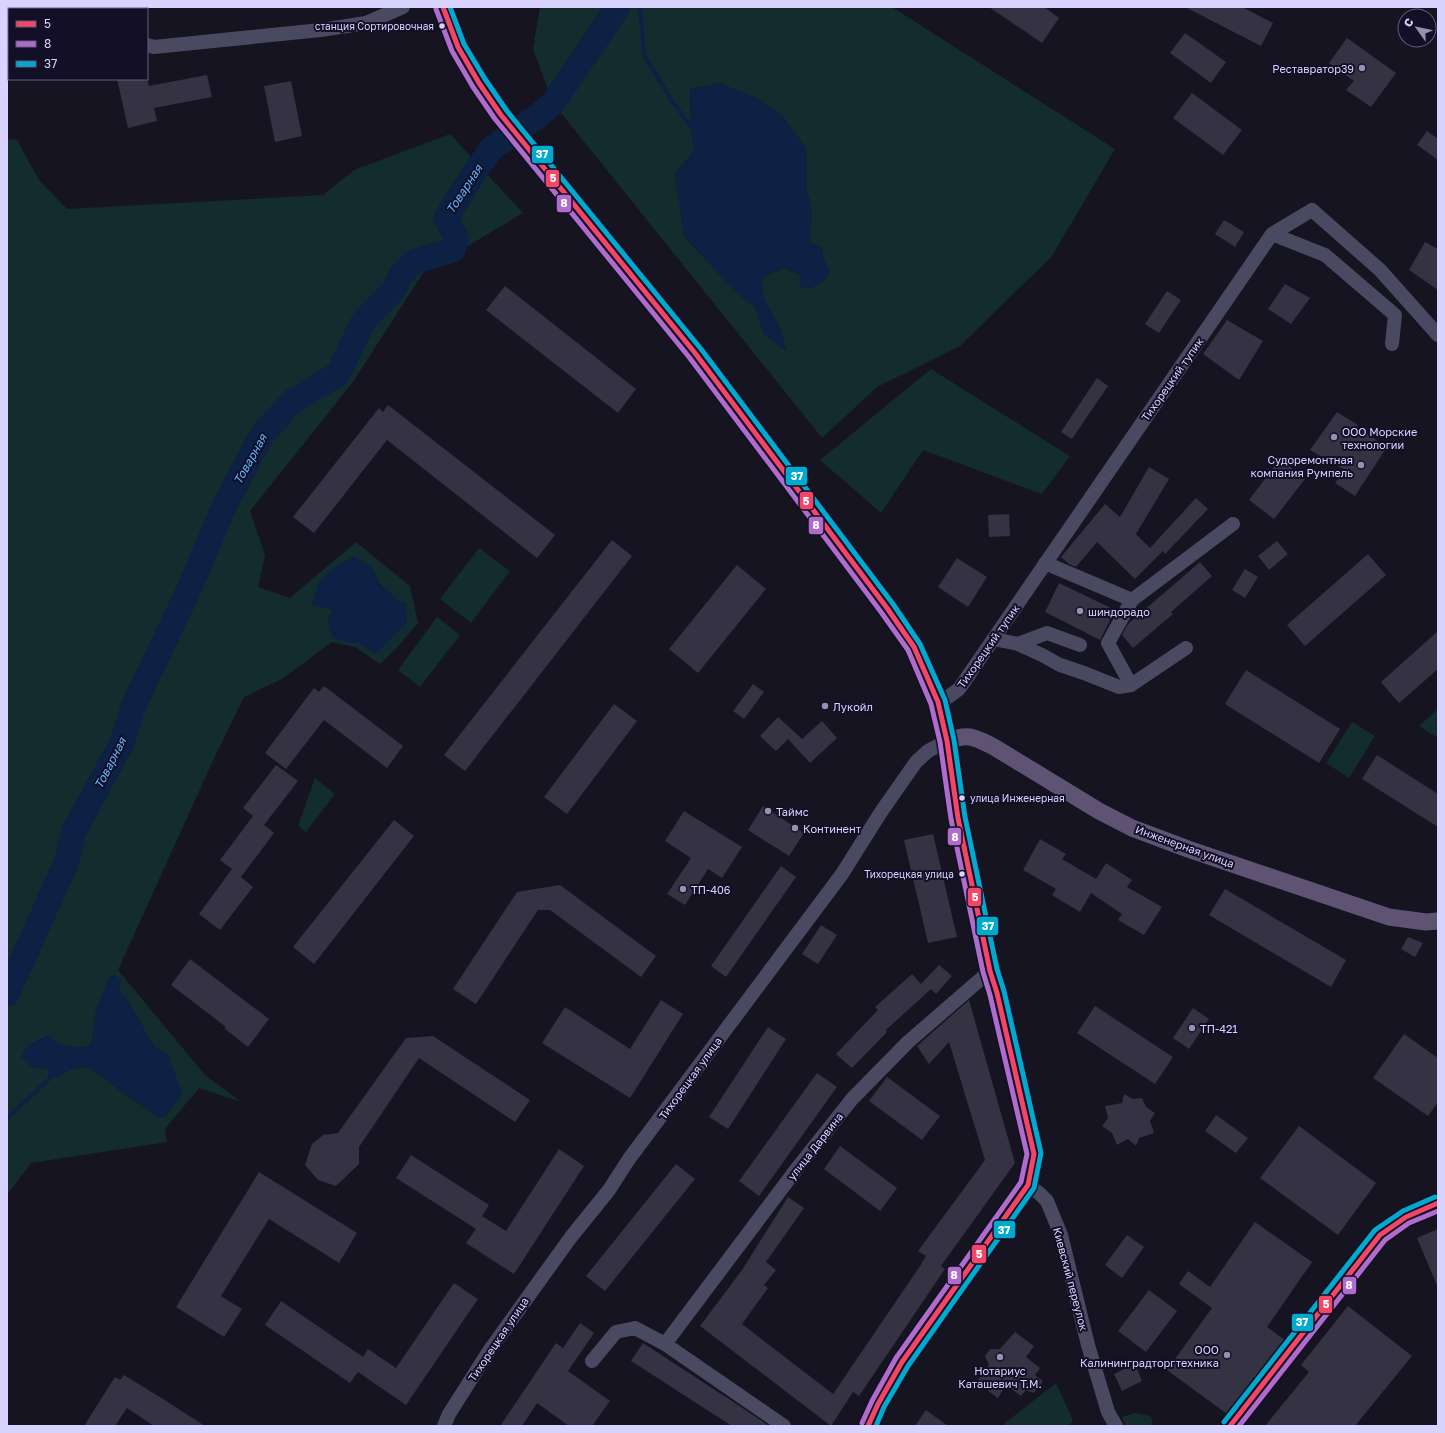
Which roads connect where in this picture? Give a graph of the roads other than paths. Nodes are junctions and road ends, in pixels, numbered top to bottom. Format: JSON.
{"nodes":[{"id":1,"x":403,"y":7,"type":"edge"},
{"id":2,"x":443,"y":7,"type":"edge"},
{"id":3,"x":148,"y":45,"type":"edge"},
{"id":4,"x":1272,"y":234,"type":"junction"},
{"id":5,"x":1438,"y":335,"type":"edge"},
{"id":6,"x":1392,"y":344,"type":"dead end"},
{"id":7,"x":1233,"y":524,"type":"dead end"},
{"id":8,"x":1045,"y":563,"type":"junction"},
{"id":9,"x":1132,"y":600,"type":"junction"},
{"id":10,"x":993,"y":639,"type":"junction"},
{"id":11,"x":1018,"y":644,"type":"junction"},
{"id":12,"x":1080,"y":645,"type":"dead end"},
{"id":13,"x":1186,"y":648,"type":"dead end"},
{"id":14,"x":1131,"y":686,"type":"junction"},
{"id":15,"x":938,"y":702,"type":"junction"},
{"id":16,"x":947,"y":742,"type":"junction"},
{"id":17,"x":1438,"y":921,"type":"edge"},
{"id":18,"x":990,"y":970,"type":"junction"},
{"id":19,"x":1028,"y":1185,"type":"junction"},
{"id":20,"x":1438,"y":1203,"type":"edge"},
{"id":21,"x":665,"y":1344,"type":"junction"},
{"id":22,"x":592,"y":1361,"type":"dead end"},
{"id":23,"x":444,"y":1426,"type":"edge"},
{"id":24,"x":784,"y":1426,"type":"edge"},
{"id":25,"x":868,"y":1426,"type":"edge"},
{"id":26,"x":1116,"y":1426,"type":"edge"},
{"id":27,"x":1230,"y":1426,"type":"edge"}],
"edges":[{"from":1,"to":3,"type":"street"},
{"from":2,"to":15,"type":"main road"},
{"from":4,"to":5,"type":"street","name":"Тихорецкий тупик"},
{"from":4,"to":6,"type":"street"},
{"from":4,"to":8,"type":"street","name":"Тихорецкий тупик"},
{"from":7,"to":9,"type":"street"},
{"from":8,"to":9,"type":"street"},
{"from":8,"to":10,"type":"street","name":"Тихорецкий тупик"},
{"from":9,"to":14,"type":"street"},
{"from":10,"to":11,"type":"street"},
{"from":10,"to":15,"type":"street","name":"Тихорецкий тупик"},
{"from":11,"to":12,"type":"street"},
{"from":11,"to":14,"type":"street"},
{"from":13,"to":14,"type":"street"},
{"from":15,"to":16,"type":"main road"},
{"from":16,"to":17,"type":"main road","name":"Инженерная улица"},
{"from":16,"to":18,"type":"main road"},
{"from":16,"to":23,"type":"street","name":"Тихорецкая улица"},
{"from":18,"to":19,"type":"main road"},
{"from":18,"to":21,"type":"street","name":"улица Дарвина"},
{"from":19,"to":25,"type":"main road"},
{"from":19,"to":26,"type":"street","name":"Киевский переулок"},
{"from":20,"to":27,"type":"main road"},
{"from":21,"to":22,"type":"street"},
{"from":21,"to":24,"type":"street"}]}
